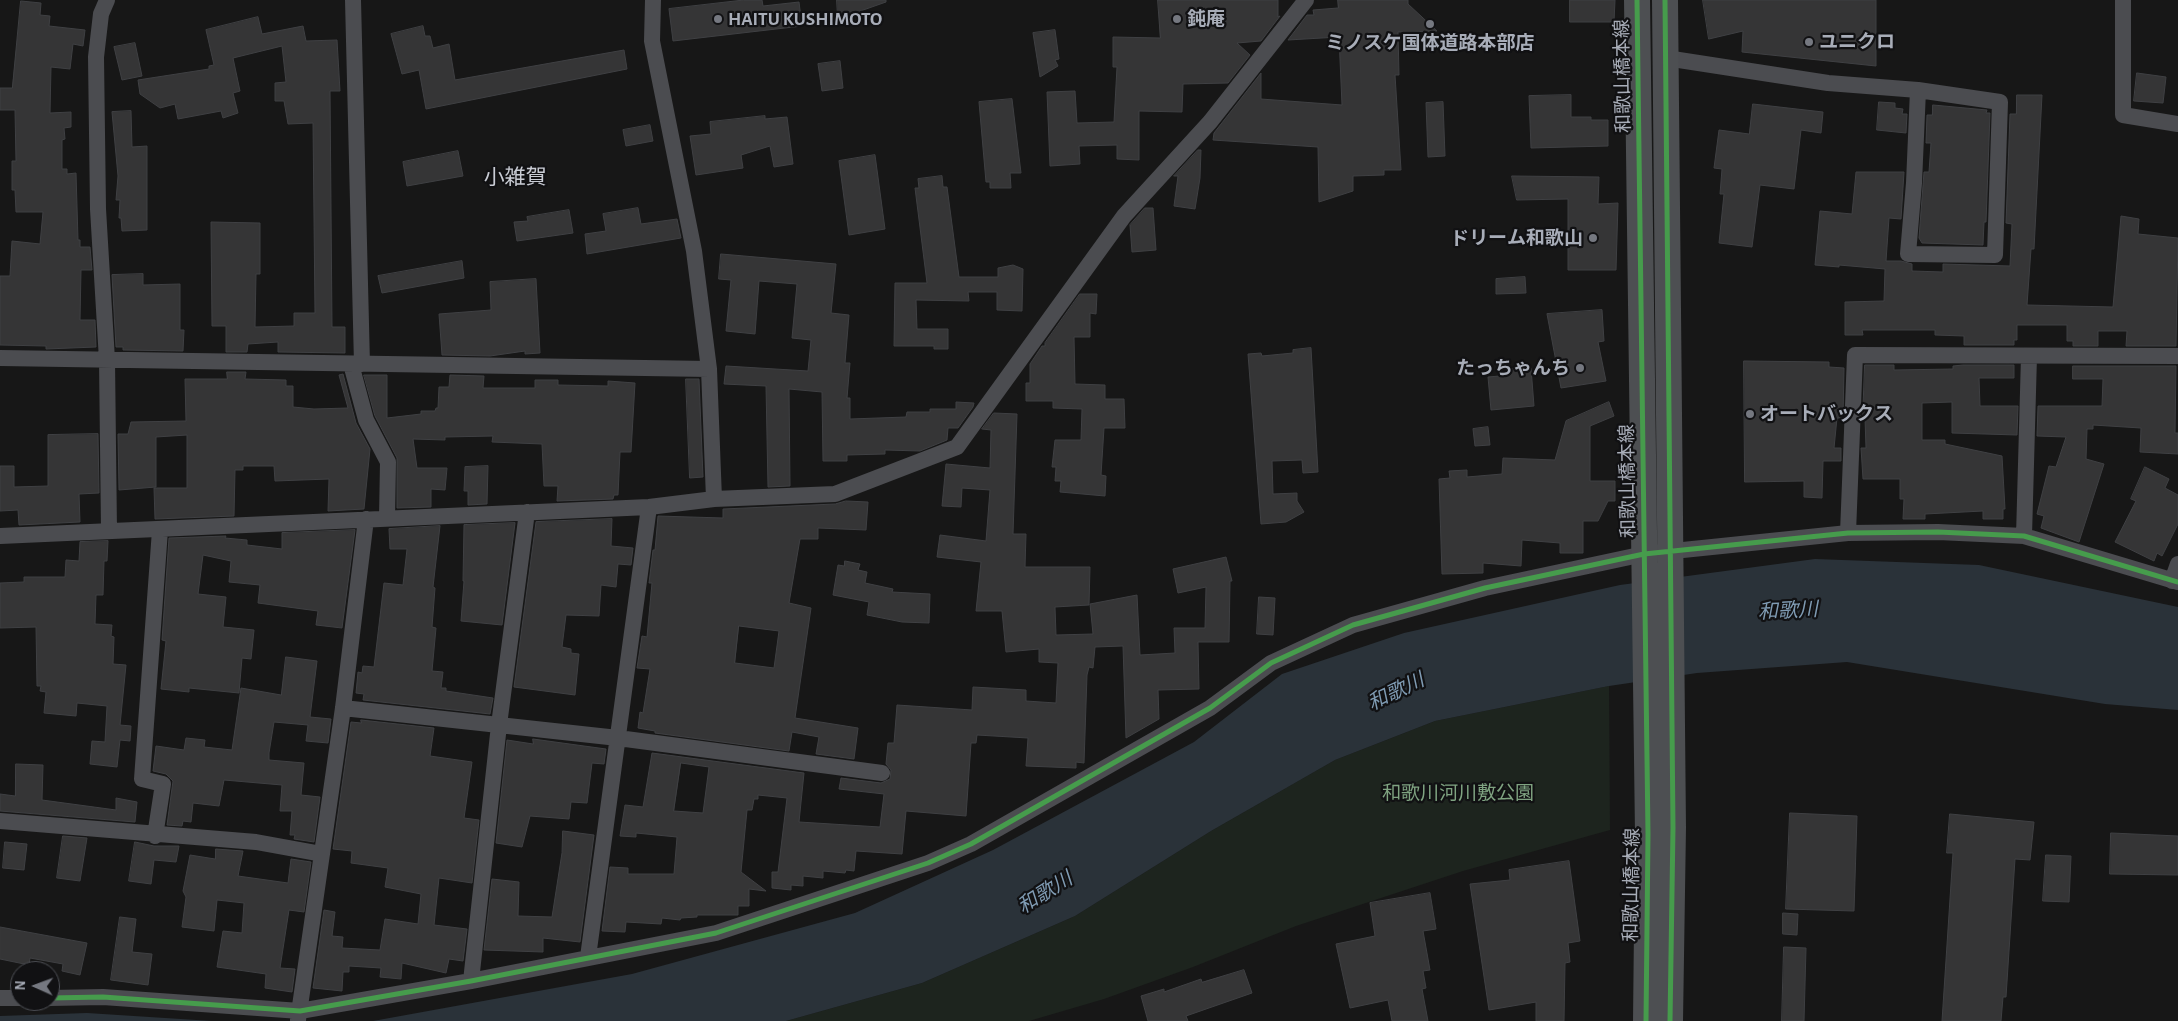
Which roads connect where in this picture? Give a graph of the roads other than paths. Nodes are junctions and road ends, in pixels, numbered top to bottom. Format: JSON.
{"nodes":[{"id":1,"x":106,"y":0,"type":"edge"},
{"id":2,"x":353,"y":0,"type":"edge"},
{"id":3,"x":653,"y":0,"type":"edge"},
{"id":4,"x":1306,"y":0,"type":"edge"},
{"id":5,"x":1637,"y":0,"type":"edge"},
{"id":6,"x":1665,"y":0,"type":"edge"},
{"id":7,"x":2123,"y":0,"type":"edge"},
{"id":8,"x":1666,"y":58,"type":"junction"},
{"id":9,"x":1918,"y":90,"type":"junction"},
{"id":10,"x":2178,"y":124,"type":"edge"},
{"id":11,"x":2028,"y":356,"type":"junction"},
{"id":12,"x":2178,"y":356,"type":"edge"},
{"id":13,"x":0,"y":358,"type":"edge"},
{"id":14,"x":108,"y":360,"type":"junction"},
{"id":15,"x":357,"y":364,"type":"junction"},
{"id":16,"x":709,"y":369,"type":"junction"},
{"id":17,"x":714,"y":499,"type":"junction"},
{"id":18,"x":649,"y":507,"type":"junction"},
{"id":19,"x":527,"y":512,"type":"junction"},
{"id":20,"x":387,"y":518,"type":"junction"},
{"id":21,"x":366,"y":519,"type":"junction"},
{"id":22,"x":160,"y":530,"type":"junction"},
{"id":23,"x":109,"y":531,"type":"junction"},
{"id":24,"x":1848,"y":533,"type":"junction"},
{"id":25,"x":0,"y":536,"type":"edge"},
{"id":26,"x":2024,"y":536,"type":"junction"},
{"id":27,"x":1670,"y":557,"type":"junction"},
{"id":28,"x":1644,"y":560,"type":"junction"},
{"id":29,"x":2178,"y":564,"type":"edge"},
{"id":30,"x":2175,"y":581,"type":"edge"},
{"id":31,"x":343,"y":708,"type":"junction"},
{"id":32,"x":499,"y":725,"type":"junction"},
{"id":33,"x":618,"y":738,"type":"junction"},
{"id":34,"x":882,"y":773,"type":"dead end"},
{"id":35,"x":0,"y":821,"type":"edge"},
{"id":36,"x":155,"y":836,"type":"junction"},
{"id":37,"x":322,"y":854,"type":"junction"},
{"id":38,"x":588,"y":958,"type":"junction"},
{"id":39,"x":471,"y":981,"type":"junction"},
{"id":40,"x":60,"y":998,"type":"edge"},
{"id":41,"x":319,"y":1014,"type":"edge"},
{"id":42,"x":299,"y":1016,"type":"edge"},
{"id":43,"x":1646,"y":1021,"type":"edge"},
{"id":44,"x":1670,"y":1021,"type":"edge"}],
"edges":[{"from":1,"to":14,"type":"street"},
{"from":2,"to":15,"type":"street"},
{"from":3,"to":16,"type":"street"},
{"from":4,"to":17,"type":"street"},
{"from":5,"to":28,"type":"main road","name":"和歌山橋本線"},
{"from":6,"to":8,"type":"main road"},
{"from":7,"to":10,"type":"street"},
{"from":8,"to":9,"type":"street"},
{"from":8,"to":27,"type":"main road"},
{"from":9,"to":9,"type":"street"},
{"from":11,"to":12,"type":"street"},
{"from":11,"to":24,"type":"street"},
{"from":11,"to":26,"type":"street"},
{"from":13,"to":14,"type":"street"},
{"from":14,"to":15,"type":"street"},
{"from":14,"to":23,"type":"street"},
{"from":15,"to":16,"type":"street"},
{"from":15,"to":20,"type":"street"},
{"from":16,"to":17,"type":"street"},
{"from":17,"to":18,"type":"street"},
{"from":18,"to":19,"type":"street"},
{"from":18,"to":33,"type":"street"},
{"from":19,"to":20,"type":"street"},
{"from":19,"to":32,"type":"street"},
{"from":20,"to":21,"type":"street"},
{"from":21,"to":22,"type":"street"},
{"from":21,"to":31,"type":"street"},
{"from":22,"to":23,"type":"street"},
{"from":22,"to":36,"type":"street"},
{"from":23,"to":25,"type":"street"},
{"from":24,"to":26,"type":"street"},
{"from":24,"to":27,"type":"street"},
{"from":26,"to":30,"type":"street"},
{"from":27,"to":28,"type":"street"},
{"from":27,"to":44,"type":"main road"},
{"from":28,"to":38,"type":"street"},
{"from":28,"to":43,"type":"main road","name":"和歌山橋本線"},
{"from":29,"to":30,"type":"street"},
{"from":31,"to":32,"type":"street"},
{"from":31,"to":37,"type":"street"},
{"from":32,"to":33,"type":"street"},
{"from":32,"to":39,"type":"street"},
{"from":33,"to":34,"type":"street"},
{"from":33,"to":38,"type":"street"},
{"from":35,"to":36,"type":"street"},
{"from":36,"to":37,"type":"street"},
{"from":37,"to":42,"type":"street"},
{"from":38,"to":39,"type":"street"},
{"from":39,"to":41,"type":"street"},
{"from":40,"to":42,"type":"street"},
{"from":41,"to":42,"type":"street"}]}
